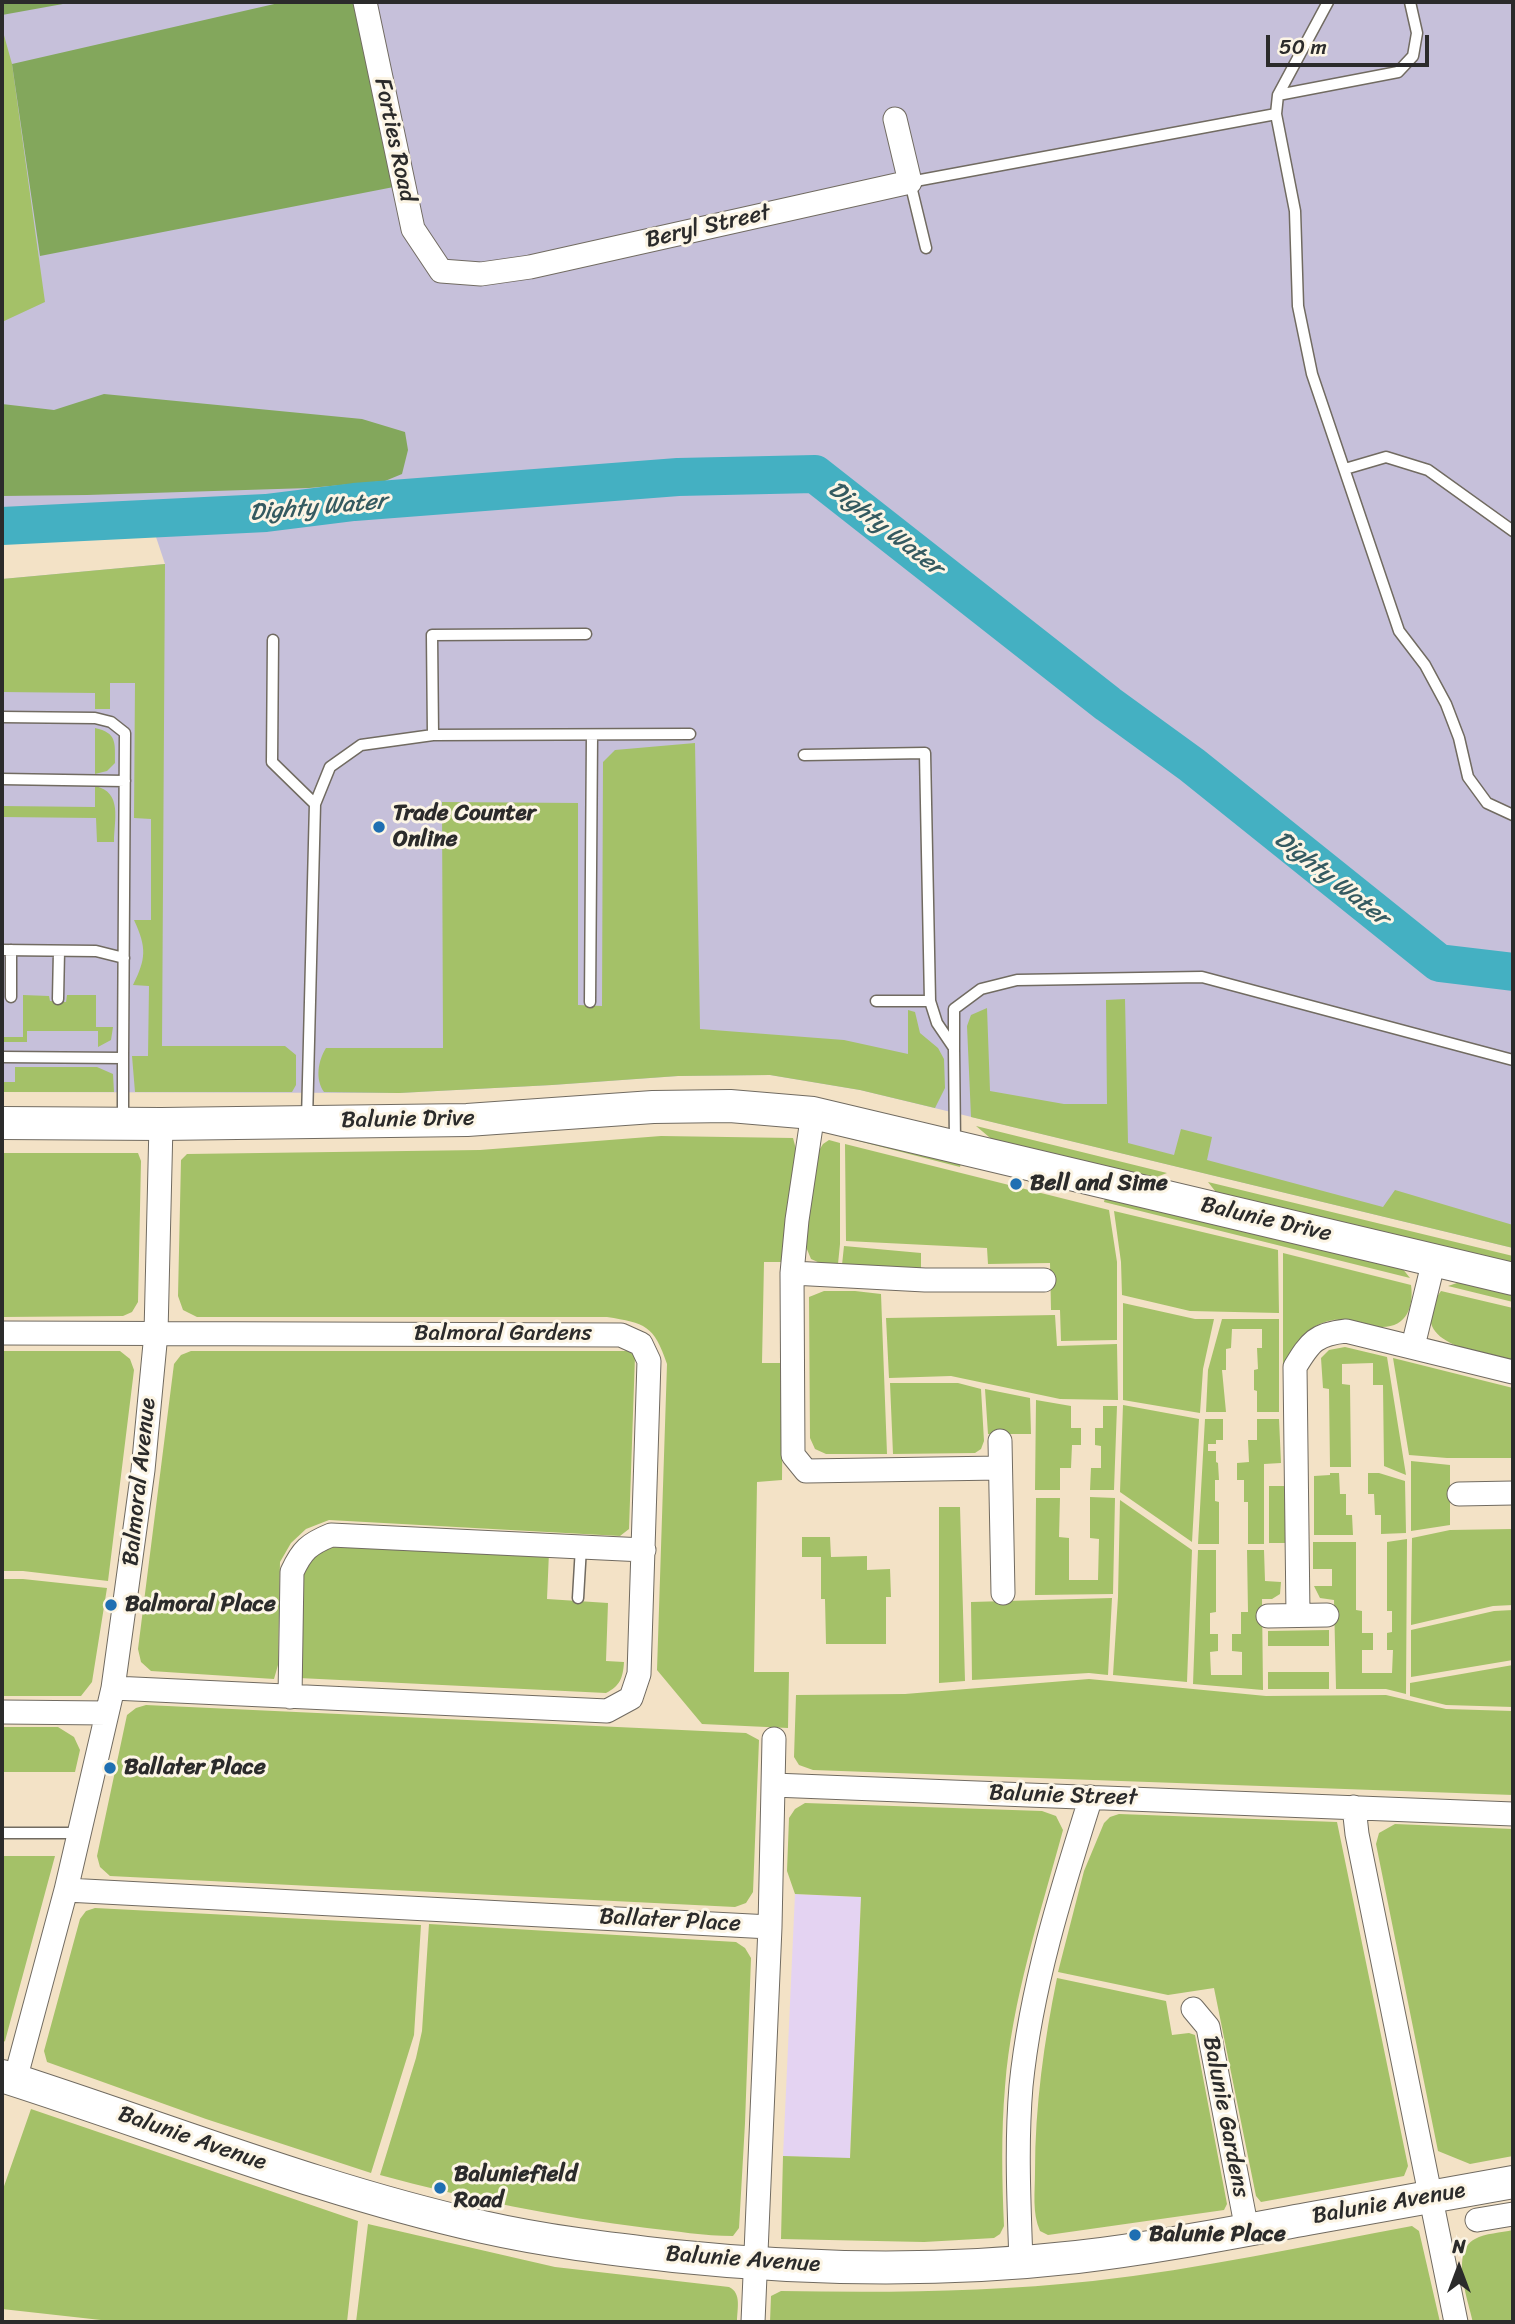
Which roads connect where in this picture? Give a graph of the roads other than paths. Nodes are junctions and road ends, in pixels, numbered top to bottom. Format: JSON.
{"nodes":[{"id":1,"x":365,"y":2,"type":"edge"},
{"id":2,"x":1328,"y":2,"type":"edge"},
{"id":3,"x":1410,"y":2,"type":"edge"},
{"id":4,"x":1278,"y":95,"type":"junction"},
{"id":5,"x":1276,"y":114,"type":"junction"},
{"id":6,"x":895,"y":119,"type":"dead end"},
{"id":7,"x":910,"y":182,"type":"junction"},
{"id":8,"x":926,"y":248,"type":"dead end"},
{"id":9,"x":442,"y":271,"type":"joint"},
{"id":10,"x":1345,"y":469,"type":"junction"},
{"id":11,"x":1513,"y":531,"type":"edge"},
{"id":12,"x":586,"y":634,"type":"dead end"},
{"id":13,"x":273,"y":640,"type":"dead end"},
{"id":14,"x":2,"y":718,"type":"edge"},
{"id":15,"x":690,"y":734,"type":"dead end"},
{"id":16,"x":433,"y":736,"type":"junction"},
{"id":17,"x":592,"y":736,"type":"junction"},
{"id":18,"x":804,"y":755,"type":"dead end"},
{"id":19,"x":2,"y":779,"type":"edge"},
{"id":20,"x":125,"y":781,"type":"junction"},
{"id":21,"x":315,"y":804,"type":"junction"},
{"id":22,"x":1513,"y":815,"type":"edge"},
{"id":23,"x":6,"y":950,"type":"edge"},
{"id":24,"x":59,"y":951,"type":"junction"},
{"id":25,"x":124,"y":958,"type":"junction"},
{"id":26,"x":11,"y":997,"type":"dead end"},
{"id":27,"x":58,"y":999,"type":"dead end"},
{"id":28,"x":930,"y":1000,"type":"junction"},
{"id":29,"x":876,"y":1001,"type":"dead end"},
{"id":30,"x":590,"y":1002,"type":"dead end"},
{"id":31,"x":954,"y":1048,"type":"junction"},
{"id":32,"x":2,"y":1057,"type":"edge"},
{"id":33,"x":123,"y":1058,"type":"junction"},
{"id":34,"x":1513,"y":1060,"type":"edge"},
{"id":35,"x":813,"y":1113,"type":"junction"},
{"id":36,"x":2,"y":1123,"type":"edge"},
{"id":37,"x":307,"y":1123,"type":"junction"},
{"id":38,"x":123,"y":1124,"type":"junction"},
{"id":39,"x":161,"y":1124,"type":"junction"},
{"id":40,"x":955,"y":1146,"type":"junction"},
{"id":41,"x":1434,"y":1260,"type":"junction"},
{"id":42,"x":792,"y":1273,"type":"junction"},
{"id":43,"x":1513,"y":1279,"type":"edge"},
{"id":44,"x":1044,"y":1280,"type":"dead end"},
{"id":45,"x":2,"y":1333,"type":"edge"},
{"id":46,"x":156,"y":1333,"type":"junction"},
{"id":47,"x":1413,"y":1346,"type":"junction"},
{"id":48,"x":1513,"y":1372,"type":"edge"},
{"id":49,"x":1000,"y":1441,"type":"dead end"},
{"id":50,"x":1000,"y":1468,"type":"junction"},
{"id":51,"x":1513,"y":1493,"type":"edge"},
{"id":52,"x":1460,"y":1494,"type":"dead end"},
{"id":53,"x":580,"y":1546,"type":"junction"},
{"id":54,"x":644,"y":1550,"type":"junction"},
{"id":55,"x":1003,"y":1593,"type":"dead end"},
{"id":56,"x":578,"y":1598,"type":"dead end"},
{"id":57,"x":1298,"y":1615,"type":"junction"},
{"id":58,"x":1327,"y":1615,"type":"dead end"},
{"id":59,"x":1268,"y":1616,"type":"dead end"},
{"id":60,"x":113,"y":1688,"type":"junction"},
{"id":61,"x":290,"y":1697,"type":"junction"},
{"id":62,"x":2,"y":1712,"type":"edge"},
{"id":63,"x":107,"y":1713,"type":"junction"},
{"id":64,"x":774,"y":1739,"type":"dead end"},
{"id":65,"x":773,"y":1785,"type":"junction"},
{"id":66,"x":1091,"y":1797,"type":"junction"},
{"id":67,"x":1354,"y":1807,"type":"junction"},
{"id":68,"x":1513,"y":1814,"type":"edge"},
{"id":69,"x":2,"y":1833,"type":"edge"},
{"id":70,"x":80,"y":1833,"type":"junction"},
{"id":71,"x":66,"y":1890,"type":"junction"},
{"id":72,"x":770,"y":1927,"type":"junction"},
{"id":73,"x":1193,"y":2009,"type":"dead end"},
{"id":74,"x":8,"y":2078,"type":"edge"},
{"id":75,"x":1508,"y":2183,"type":"edge"},
{"id":76,"x":1432,"y":2196,"type":"junction"},
{"id":77,"x":1511,"y":2214,"type":"edge"},
{"id":78,"x":1477,"y":2220,"type":"dead end"},
{"id":79,"x":1247,"y":2230,"type":"junction"},
{"id":80,"x":1020,"y":2262,"type":"junction"},
{"id":81,"x":755,"y":2264,"type":"junction"},
{"id":82,"x":753,"y":2322,"type":"edge"},
{"id":83,"x":1456,"y":2322,"type":"edge"}],
"edges":[{"from":1,"to":9,"type":"street","name":"Forties Road"},
{"from":2,"to":4,"type":"lane"},
{"from":3,"to":4,"type":"lane"},
{"from":4,"to":5,"type":"lane"},
{"from":5,"to":7,"type":"lane"},
{"from":5,"to":10,"type":"lane"},
{"from":6,"to":7,"type":"street"},
{"from":7,"to":8,"type":"lane"},
{"from":7,"to":9,"type":"street","name":"Beryl Street"},
{"from":10,"to":11,"type":"lane"},
{"from":10,"to":22,"type":"lane"},
{"from":12,"to":16,"type":"lane"},
{"from":13,"to":21,"type":"lane"},
{"from":14,"to":20,"type":"lane"},
{"from":15,"to":17,"type":"lane"},
{"from":16,"to":17,"type":"lane"},
{"from":16,"to":21,"type":"lane"},
{"from":17,"to":30,"type":"lane"},
{"from":18,"to":28,"type":"lane"},
{"from":19,"to":20,"type":"lane"},
{"from":20,"to":25,"type":"lane"},
{"from":21,"to":37,"type":"lane"},
{"from":23,"to":24,"type":"lane"},
{"from":23,"to":26,"type":"lane"},
{"from":24,"to":25,"type":"lane"},
{"from":24,"to":27,"type":"lane"},
{"from":25,"to":33,"type":"lane"},
{"from":28,"to":29,"type":"lane"},
{"from":28,"to":31,"type":"lane"},
{"from":31,"to":34,"type":"lane"},
{"from":31,"to":40,"type":"lane"},
{"from":32,"to":33,"type":"lane"},
{"from":33,"to":38,"type":"lane"},
{"from":35,"to":37,"type":"street","name":"Balunie Drive"},
{"from":35,"to":40,"type":"street","name":"Balunie Drive"},
{"from":35,"to":42,"type":"street"},
{"from":36,"to":38,"type":"street","name":"Balunie Drive"},
{"from":37,"to":39,"type":"street","name":"Balunie Drive"},
{"from":38,"to":39,"type":"street","name":"Balunie Drive"},
{"from":39,"to":46,"type":"street","name":"Balmoral Avenue"},
{"from":40,"to":41,"type":"street","name":"Balunie Drive"},
{"from":41,"to":43,"type":"street","name":"Balunie Drive"},
{"from":41,"to":47,"type":"street"},
{"from":42,"to":44,"type":"street"},
{"from":42,"to":50,"type":"street"},
{"from":45,"to":46,"type":"street","name":"Balmoral Gardens"},
{"from":46,"to":54,"type":"street","name":"Balmoral Gardens"},
{"from":46,"to":60,"type":"street","name":"Balmoral Avenue"},
{"from":47,"to":48,"type":"street"},
{"from":47,"to":57,"type":"street"},
{"from":49,"to":50,"type":"street"},
{"from":50,"to":55,"type":"street"},
{"from":51,"to":52,"type":"street"},
{"from":53,"to":54,"type":"street"},
{"from":53,"to":56,"type":"lane"},
{"from":53,"to":61,"type":"street"},
{"from":54,"to":61,"type":"street","name":"Balmoral Gardens"},
{"from":57,"to":58,"type":"street"},
{"from":57,"to":59,"type":"street"},
{"from":60,"to":61,"type":"street","name":"Balmoral Gardens"},
{"from":60,"to":63,"type":"street","name":"Balmoral Avenue"},
{"from":62,"to":63,"type":"street"},
{"from":63,"to":70,"type":"street","name":"Balmoral Avenue"},
{"from":64,"to":65,"type":"street"},
{"from":65,"to":66,"type":"street","name":"Balunie Street"},
{"from":65,"to":72,"type":"street"},
{"from":66,"to":67,"type":"street","name":"Balunie Street"},
{"from":66,"to":80,"type":"street"},
{"from":67,"to":68,"type":"street","name":"Balunie Street"},
{"from":67,"to":76,"type":"street"},
{"from":69,"to":70,"type":"lane"},
{"from":70,"to":71,"type":"street","name":"Balmoral Avenue"},
{"from":71,"to":72,"type":"street","name":"Ballater Place"},
{"from":71,"to":74,"type":"street","name":"Balmoral Avenue"},
{"from":72,"to":81,"type":"street"},
{"from":73,"to":79,"type":"street","name":"Balunie Gardens"},
{"from":74,"to":81,"type":"street","name":"Balunie Avenue"},
{"from":75,"to":76,"type":"street","name":"Balunie Avenue"},
{"from":75,"to":77,"type":"street","name":"Balunie Avenue"},
{"from":76,"to":79,"type":"street","name":"Balunie Avenue"},
{"from":76,"to":83,"type":"street"},
{"from":77,"to":78,"type":"street","name":"Balunie Avenue"},
{"from":79,"to":80,"type":"street","name":"Balunie Avenue"},
{"from":80,"to":81,"type":"street","name":"Balunie Avenue"},
{"from":81,"to":82,"type":"street"}]}
